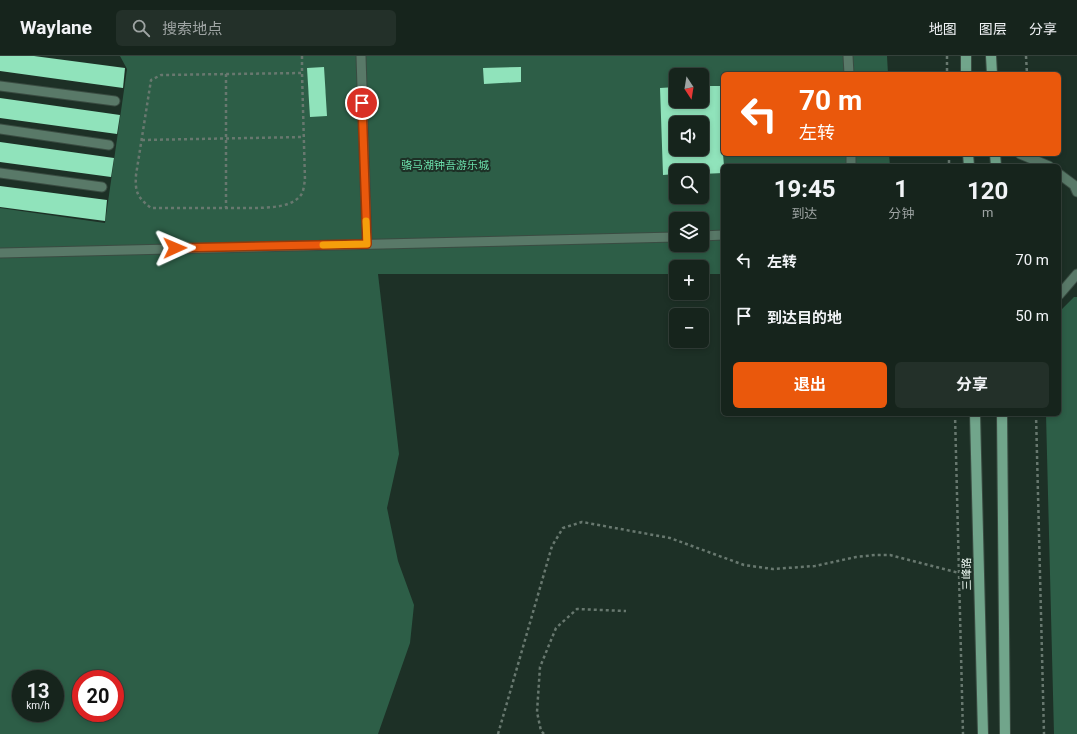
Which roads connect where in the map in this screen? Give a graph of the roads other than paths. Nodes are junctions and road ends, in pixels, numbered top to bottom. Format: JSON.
{"nodes":[{"id":1,"x":361,"y":56,"type":"edge"},
{"id":2,"x":848,"y":56,"type":"edge"},
{"id":3,"x":966,"y":56,"type":"edge"},
{"id":4,"x":991,"y":56,"type":"edge"},
{"id":5,"x":849,"y":72,"type":"edge"},
{"id":6,"x":966,"y":72,"type":"edge"},
{"id":7,"x":992,"y":72,"type":"edge"},
{"id":8,"x":0,"y":86,"type":"edge"},
{"id":9,"x":115,"y":101,"type":"dead end"},
{"id":10,"x":0,"y":129,"type":"edge"},
{"id":11,"x":109,"y":145,"type":"dead end"},
{"id":12,"x":1025,"y":156,"type":"edge"},
{"id":13,"x":1044,"y":164,"type":"edge"},
{"id":14,"x":0,"y":173,"type":"edge"},
{"id":15,"x":1061,"y":175,"type":"edge"},
{"id":16,"x":102,"y":187,"type":"dead end"},
{"id":17,"x":1077,"y":192,"type":"edge"},
{"id":18,"x":709,"y":236,"type":"edge"},
{"id":19,"x":721,"y":236,"type":"edge"},
{"id":20,"x":669,"y":237,"type":"edge"},
{"id":21,"x":367,"y":244,"type":"junction"},
{"id":22,"x":0,"y":253,"type":"edge"},
{"id":23,"x":1077,"y":274,"type":"edge"},
{"id":24,"x":1061,"y":293,"type":"edge"},
{"id":25,"x":975,"y":416,"type":"edge"},
{"id":26,"x":1002,"y":416,"type":"edge"},
{"id":27,"x":983,"y":734,"type":"edge"},
{"id":28,"x":1005,"y":734,"type":"edge"}],
"edges":[{"from":1,"to":21,"type":"lane"},
{"from":2,"to":5,"type":"lane"},
{"from":3,"to":6,"type":"main road"},
{"from":4,"to":7,"type":"main road"},
{"from":8,"to":9,"type":"lane"},
{"from":10,"to":11,"type":"lane"},
{"from":12,"to":13,"type":"lane"},
{"from":14,"to":16,"type":"lane"},
{"from":15,"to":17,"type":"lane"},
{"from":18,"to":19,"type":"lane"},
{"from":20,"to":21,"type":"lane"},
{"from":21,"to":22,"type":"lane"},
{"from":23,"to":24,"type":"lane"},
{"from":25,"to":27,"type":"main road","name":"三峰路"},
{"from":26,"to":28,"type":"main road"}]}
